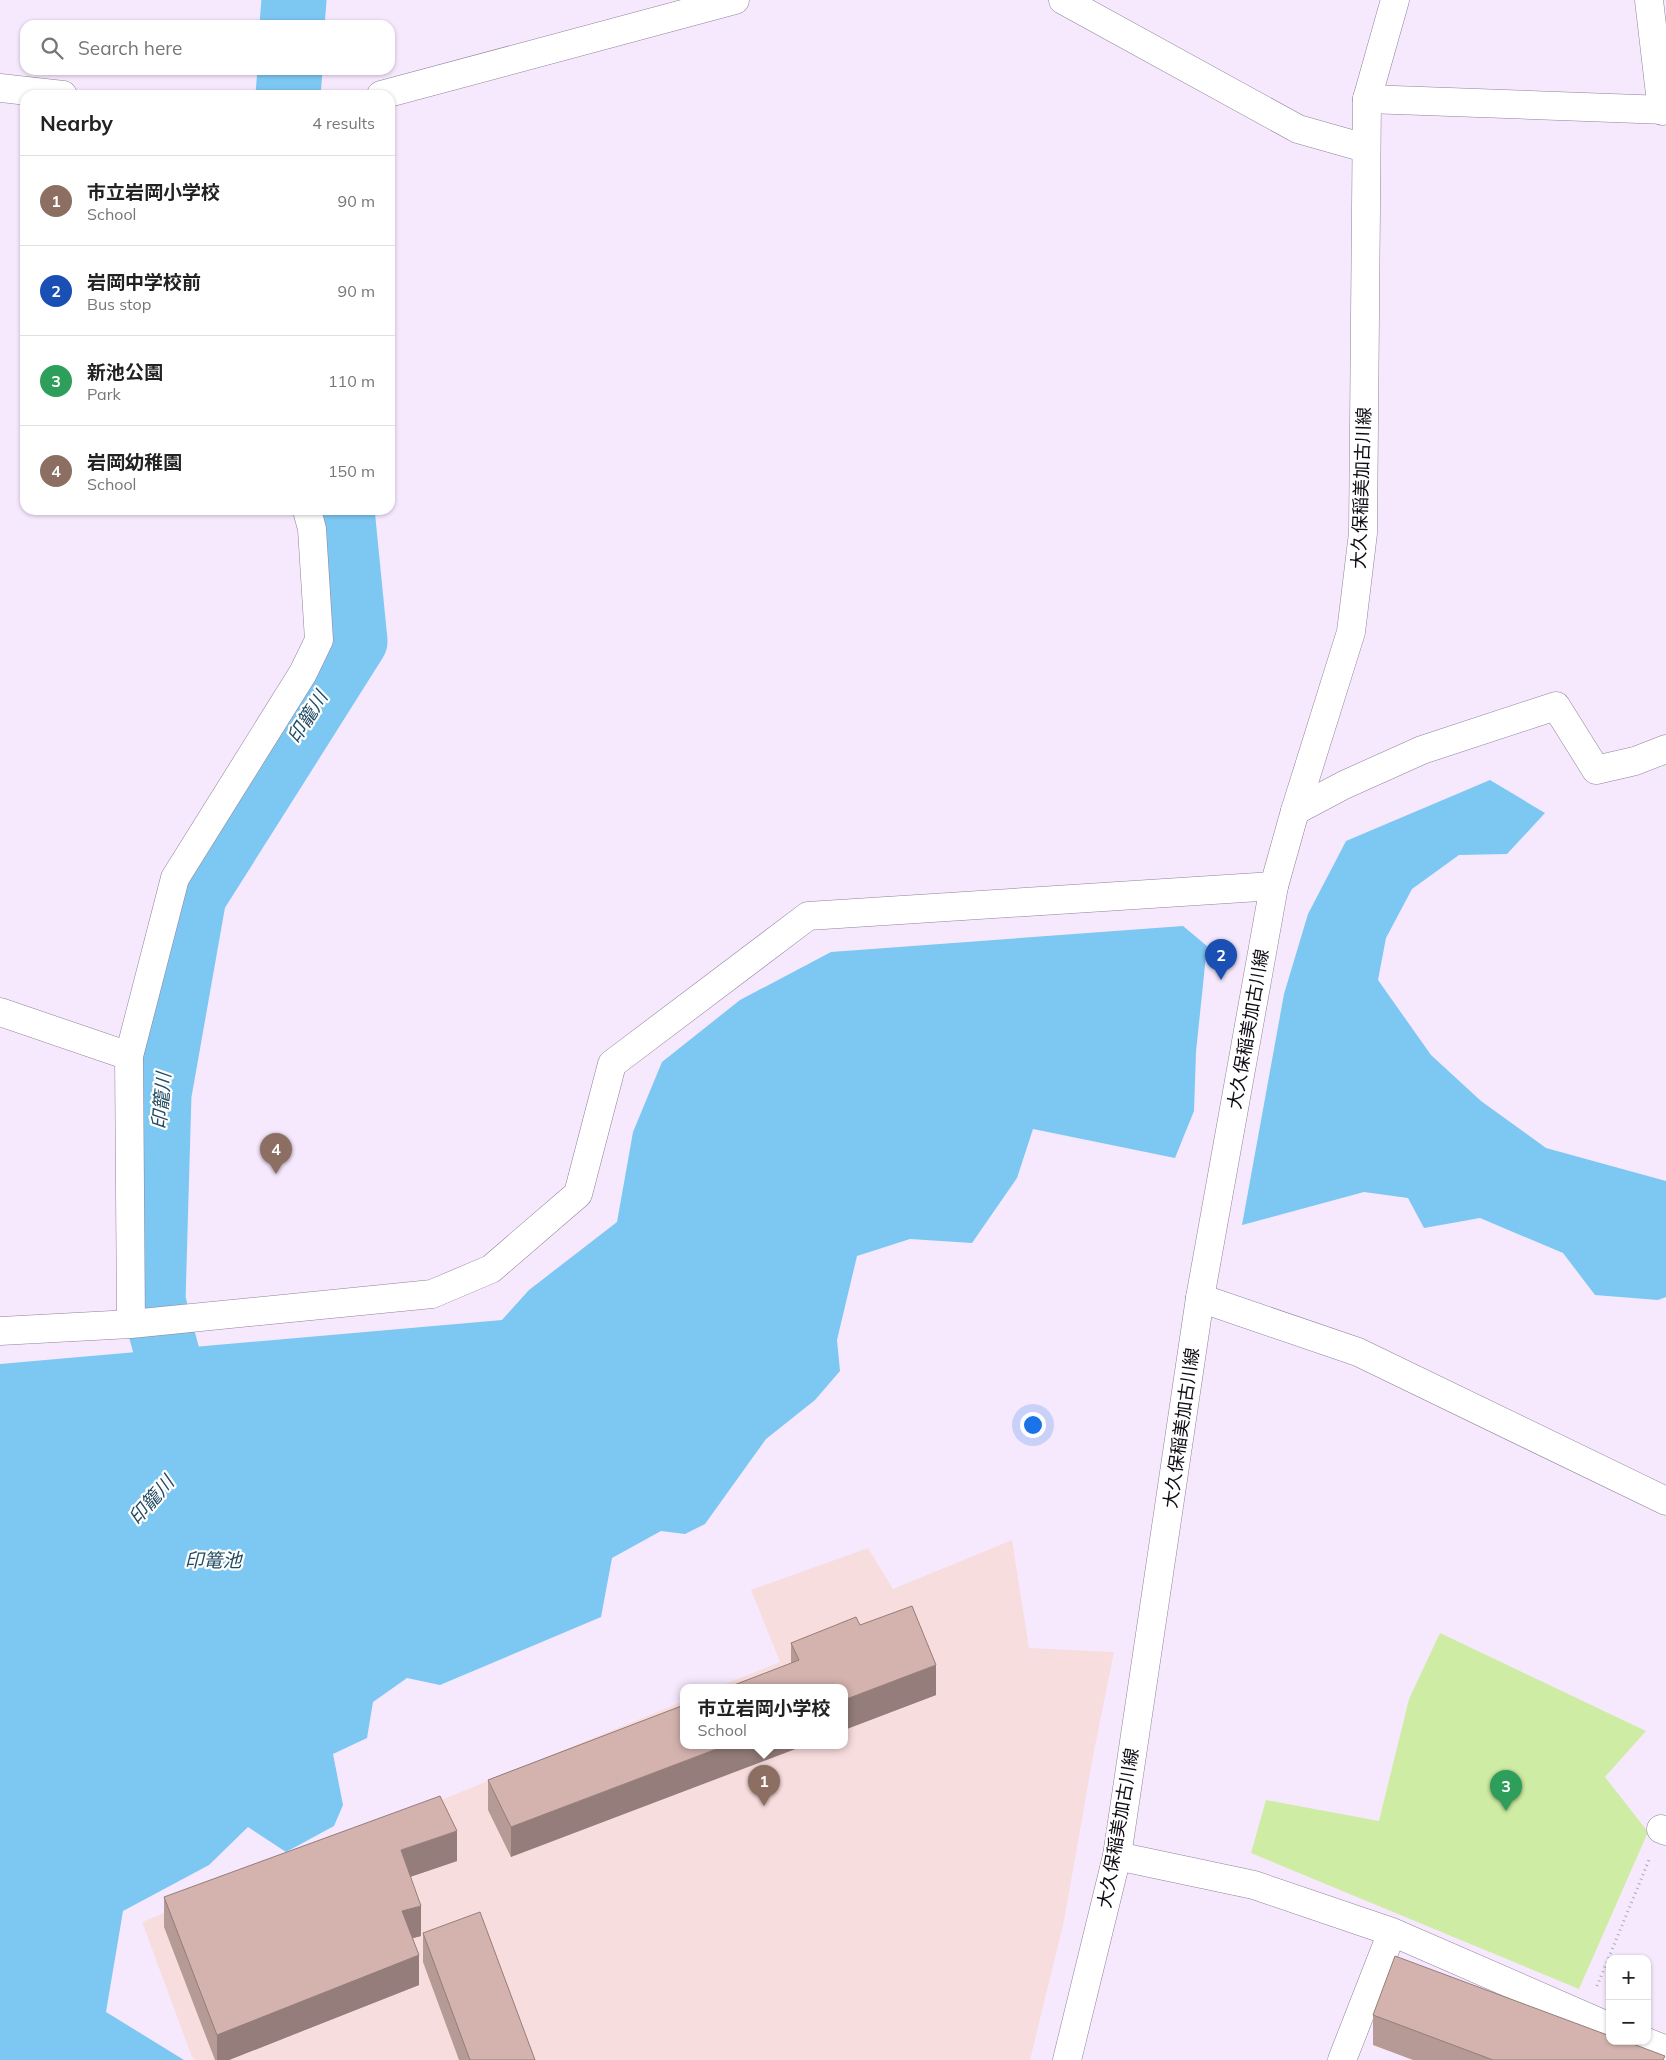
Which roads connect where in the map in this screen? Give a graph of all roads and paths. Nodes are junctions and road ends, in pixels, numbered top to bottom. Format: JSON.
{"nodes":[{"id":1,"x":735,"y":0,"type":"edge"},
{"id":2,"x":1063,"y":0,"type":"edge"},
{"id":3,"x":1395,"y":0,"type":"edge"},
{"id":4,"x":1649,"y":0,"type":"edge"},
{"id":5,"x":649,"y":11,"type":"edge"},
{"id":6,"x":0,"y":88,"type":"edge"},
{"id":7,"x":20,"y":90,"type":"edge"},
{"id":8,"x":395,"y":91,"type":"edge"},
{"id":9,"x":1367,"y":99,"type":"junction"},
{"id":10,"x":1664,"y":111,"type":"edge"},
{"id":11,"x":1365,"y":148,"type":"junction"},
{"id":12,"x":308,"y":515,"type":"edge"},
{"id":13,"x":1666,"y":749,"type":"edge"},
{"id":14,"x":1295,"y":811,"type":"junction"},
{"id":15,"x":1274,"y":886,"type":"junction"},
{"id":16,"x":0,"y":1012,"type":"edge"},
{"id":17,"x":129,"y":1056,"type":"junction"},
{"id":18,"x":1200,"y":1298,"type":"junction"},
{"id":19,"x":131,"y":1324,"type":"junction"},
{"id":20,"x":0,"y":1331,"type":"edge"},
{"id":21,"x":1666,"y":1500,"type":"edge"},
{"id":22,"x":1664,"y":1830,"type":"edge"},
{"id":23,"x":1117,"y":1856,"type":"junction"},
{"id":24,"x":1392,"y":1932,"type":"junction"},
{"id":25,"x":1584,"y":2016,"type":"junction"},
{"id":26,"x":1606,"y":2025,"type":"edge"},
{"id":27,"x":1651,"y":2044,"type":"edge"},
{"id":28,"x":1666,"y":2050,"type":"edge"},
{"id":29,"x":1067,"y":2060,"type":"edge"},
{"id":30,"x":1342,"y":2060,"type":"edge"}],
"edges":[{"from":1,"to":5,"type":"street"},
{"from":2,"to":11,"type":"street"},
{"from":3,"to":9,"type":"street","name":"大久保稲美加古川線"},
{"from":4,"to":10,"type":"street"},
{"from":5,"to":8,"type":"street"},
{"from":6,"to":7,"type":"street"},
{"from":9,"to":10,"type":"street"},
{"from":9,"to":11,"type":"street","name":"大久保稲美加古川線"},
{"from":11,"to":14,"type":"street","name":"大久保稲美加古川線"},
{"from":12,"to":17,"type":"street"},
{"from":13,"to":14,"type":"street"},
{"from":14,"to":15,"type":"street","name":"大久保稲美加古川線"},
{"from":15,"to":18,"type":"street","name":"大久保稲美加古川線"},
{"from":15,"to":19,"type":"street"},
{"from":16,"to":17,"type":"street"},
{"from":17,"to":19,"type":"street"},
{"from":18,"to":21,"type":"street"},
{"from":18,"to":23,"type":"street","name":"大久保稲美加古川線"},
{"from":19,"to":20,"type":"street"},
{"from":22,"to":25,"type":"path"},
{"from":23,"to":24,"type":"street"},
{"from":23,"to":29,"type":"street","name":"大久保稲美加古川線"},
{"from":24,"to":25,"type":"street"},
{"from":24,"to":30,"type":"street"},
{"from":25,"to":26,"type":"street"},
{"from":27,"to":28,"type":"street"}]}
